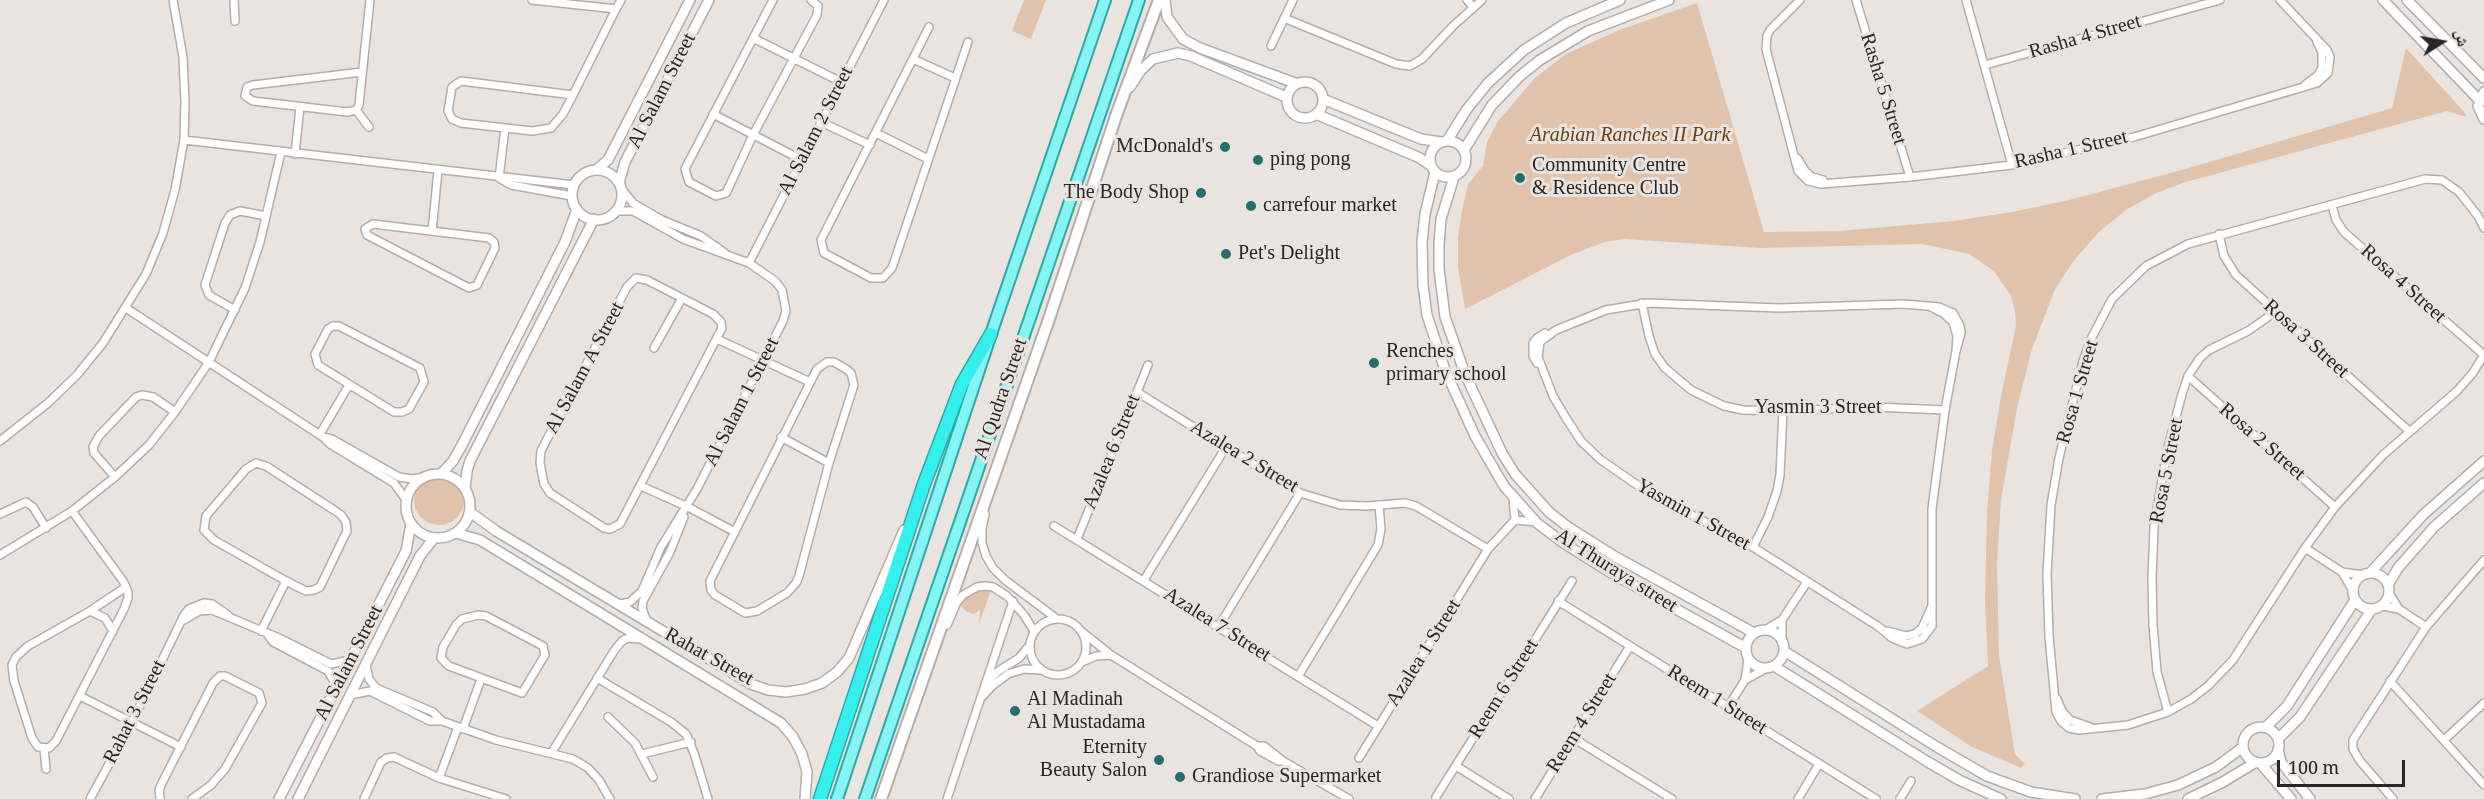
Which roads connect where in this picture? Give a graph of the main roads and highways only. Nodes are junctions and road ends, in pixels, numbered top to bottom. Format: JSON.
{"nodes":[{"id":1,"x":1106,"y":0,"type":"edge"},
{"id":2,"x":1139,"y":0,"type":"edge"},
{"id":3,"x":1159,"y":0,"type":"edge"},
{"id":4,"x":991,"y":334,"type":"junction"},
{"id":5,"x":820,"y":799,"type":"edge"},
{"id":6,"x":837,"y":799,"type":"edge"},
{"id":7,"x":865,"y":799,"type":"edge"},
{"id":8,"x":881,"y":799,"type":"edge"}],
"edges":[{"from":1,"to":4,"type":"main road","name":"Al Qudra Street"},
{"from":2,"to":7,"type":"main road","name":"Al Qudra Street"},
{"from":3,"to":8,"type":"main road"},
{"from":4,"to":5,"type":"highway"},
{"from":4,"to":6,"type":"main road","name":"Al Qudra Street"}]}
